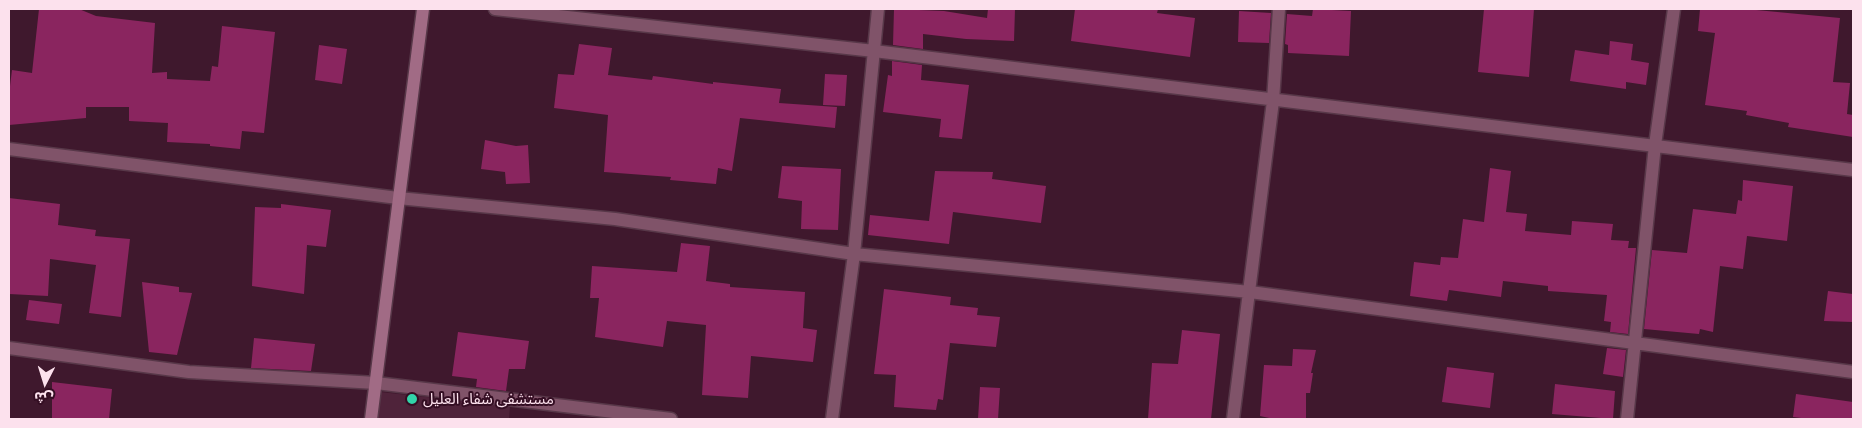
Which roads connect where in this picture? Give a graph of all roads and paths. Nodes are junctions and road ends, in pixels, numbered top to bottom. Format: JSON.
{"nodes":[{"id":1,"x":423,"y":9,"type":"edge"},
{"id":2,"x":495,"y":9,"type":"edge"},
{"id":3,"x":878,"y":9,"type":"edge"},
{"id":4,"x":1279,"y":9,"type":"edge"},
{"id":5,"x":1674,"y":9,"type":"edge"},
{"id":6,"x":874,"y":51,"type":"junction"},
{"id":7,"x":1273,"y":101,"type":"junction"},
{"id":8,"x":1655,"y":145,"type":"junction"},
{"id":9,"x":9,"y":150,"type":"edge"},
{"id":10,"x":1853,"y":170,"type":"edge"},
{"id":11,"x":398,"y":198,"type":"junction"},
{"id":12,"x":854,"y":254,"type":"junction"},
{"id":13,"x":1250,"y":292,"type":"junction"},
{"id":14,"x":1635,"y":342,"type":"junction"},
{"id":15,"x":9,"y":348,"type":"edge"},
{"id":16,"x":1853,"y":372,"type":"edge"},
{"id":17,"x":376,"y":383,"type":"junction"},
{"id":18,"x":371,"y":419,"type":"edge"},
{"id":19,"x":671,"y":419,"type":"edge"},
{"id":20,"x":832,"y":419,"type":"edge"},
{"id":21,"x":1233,"y":419,"type":"edge"},
{"id":22,"x":1628,"y":419,"type":"edge"}],
"edges":[{"from":1,"to":11,"type":"street"},
{"from":2,"to":6,"type":"street"},
{"from":3,"to":6,"type":"street"},
{"from":4,"to":7,"type":"street"},
{"from":5,"to":8,"type":"street"},
{"from":6,"to":7,"type":"street"},
{"from":6,"to":12,"type":"street"},
{"from":7,"to":8,"type":"street"},
{"from":7,"to":13,"type":"street"},
{"from":8,"to":10,"type":"street"},
{"from":8,"to":14,"type":"street"},
{"from":9,"to":11,"type":"street"},
{"from":11,"to":12,"type":"street"},
{"from":11,"to":17,"type":"street"},
{"from":12,"to":13,"type":"street"},
{"from":12,"to":20,"type":"street"},
{"from":13,"to":14,"type":"street"},
{"from":13,"to":21,"type":"street"},
{"from":14,"to":16,"type":"street"},
{"from":14,"to":22,"type":"street"},
{"from":15,"to":17,"type":"street"},
{"from":17,"to":18,"type":"street"},
{"from":17,"to":19,"type":"street"}]}
